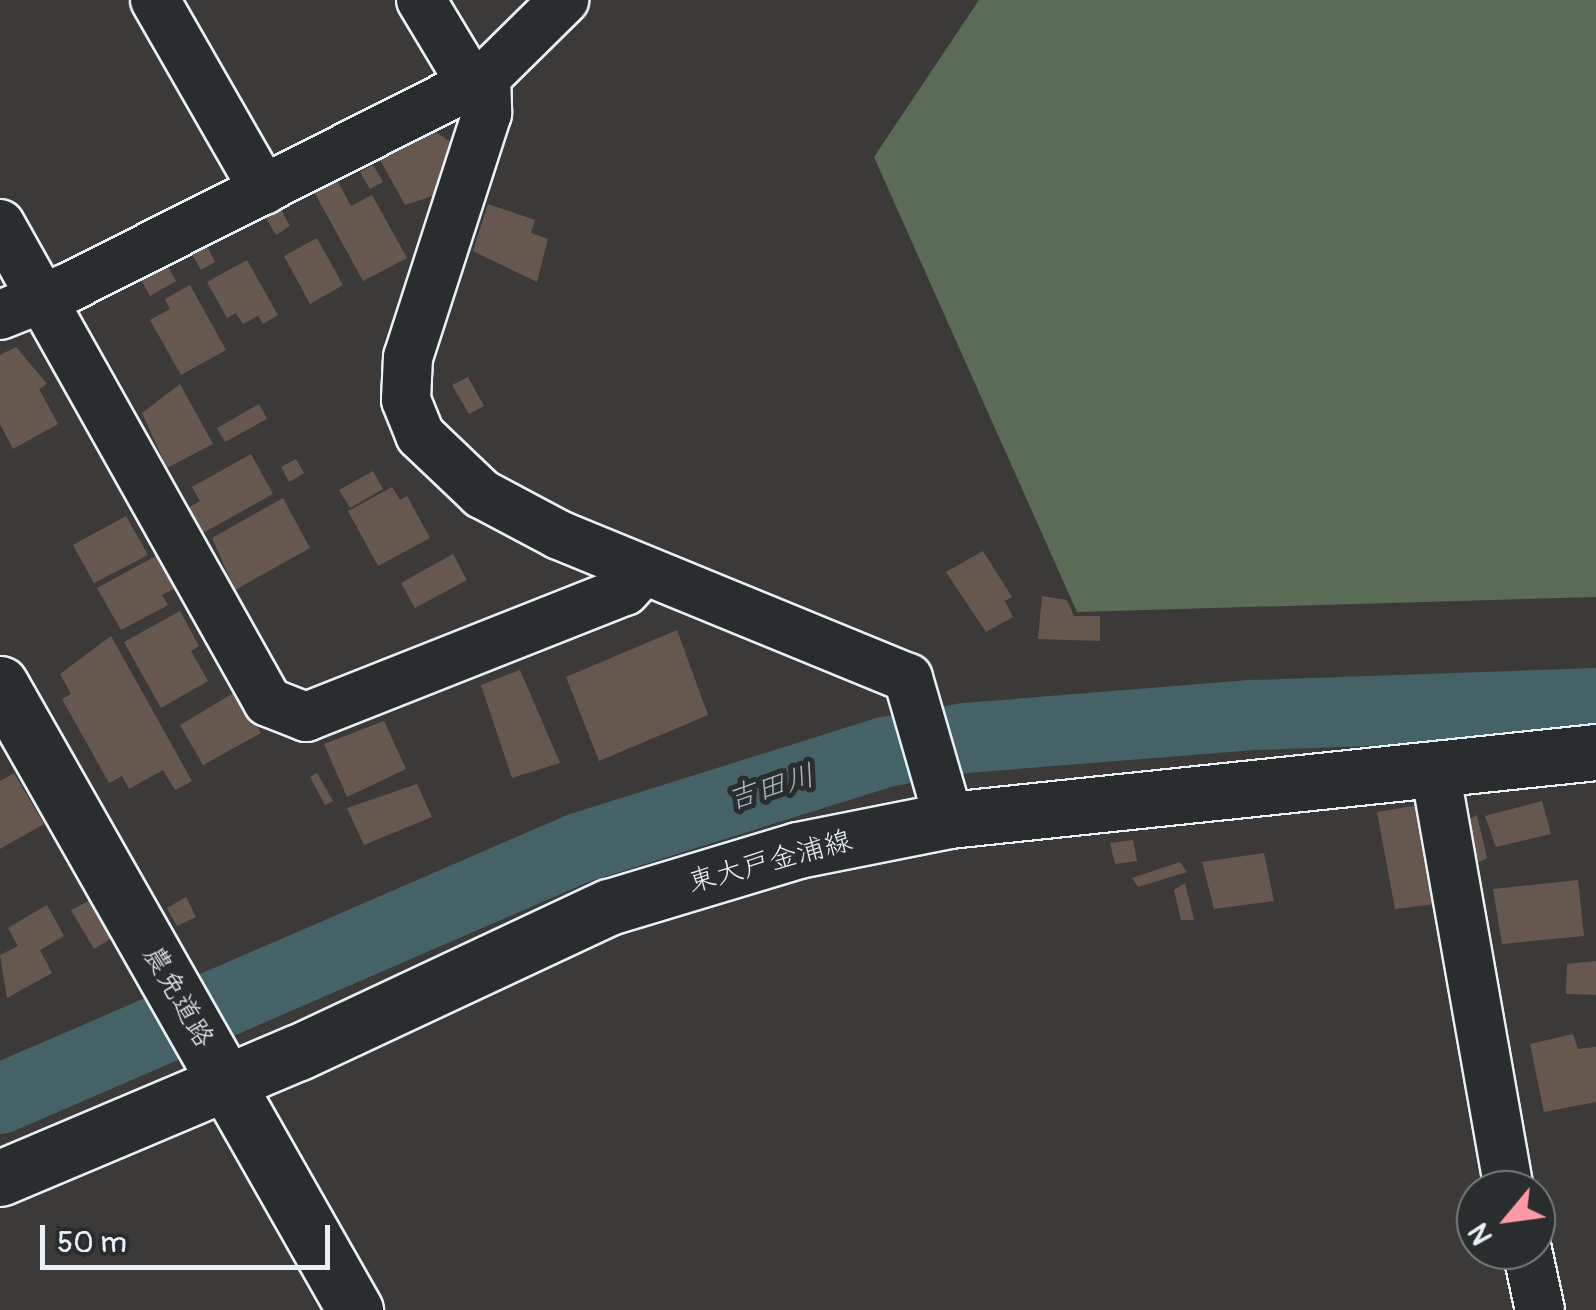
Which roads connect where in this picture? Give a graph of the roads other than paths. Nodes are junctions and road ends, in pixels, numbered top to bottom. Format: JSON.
{"nodes":[{"id":1,"x":155,"y":0,"type":"edge"},
{"id":2,"x":421,"y":0,"type":"edge"},
{"id":3,"x":564,"y":0,"type":"edge"},
{"id":4,"x":479,"y":81,"type":"junction"},
{"id":5,"x":264,"y":190,"type":"junction"},
{"id":6,"x":0,"y":224,"type":"edge"},
{"id":7,"x":21,"y":306,"type":"edge"},
{"id":8,"x":642,"y":572,"type":"junction"},
{"id":9,"x":0,"y":684,"type":"edge"},
{"id":10,"x":1596,"y":752,"type":"edge"},
{"id":11,"x":1436,"y":770,"type":"junction"},
{"id":12,"x":946,"y":811,"type":"junction"},
{"id":13,"x":221,"y":1071,"type":"junction"},
{"id":14,"x":1506,"y":1170,"type":"edge"},
{"id":15,"x":0,"y":1178,"type":"edge"},
{"id":16,"x":1532,"y":1270,"type":"edge"},
{"id":17,"x":355,"y":1310,"type":"edge"},
{"id":18,"x":1540,"y":1310,"type":"edge"}],
"edges":[{"from":1,"to":5,"type":"street"},
{"from":2,"to":4,"type":"street"},
{"from":3,"to":4,"type":"street"},
{"from":4,"to":5,"type":"street"},
{"from":4,"to":8,"type":"street"},
{"from":5,"to":7,"type":"street"},
{"from":6,"to":7,"type":"street"},
{"from":7,"to":8,"type":"street"},
{"from":8,"to":12,"type":"street"},
{"from":9,"to":13,"type":"main road","name":"農免道路"},
{"from":10,"to":11,"type":"main road","name":"東大戸金浦線"},
{"from":11,"to":12,"type":"main road","name":"東大戸金浦線"},
{"from":11,"to":14,"type":"street"},
{"from":12,"to":13,"type":"main road","name":"東大戸金浦線"},
{"from":13,"to":15,"type":"main road","name":"東大戸金浦線"},
{"from":13,"to":17,"type":"main road","name":"農免道路"},
{"from":16,"to":18,"type":"street"}]}
